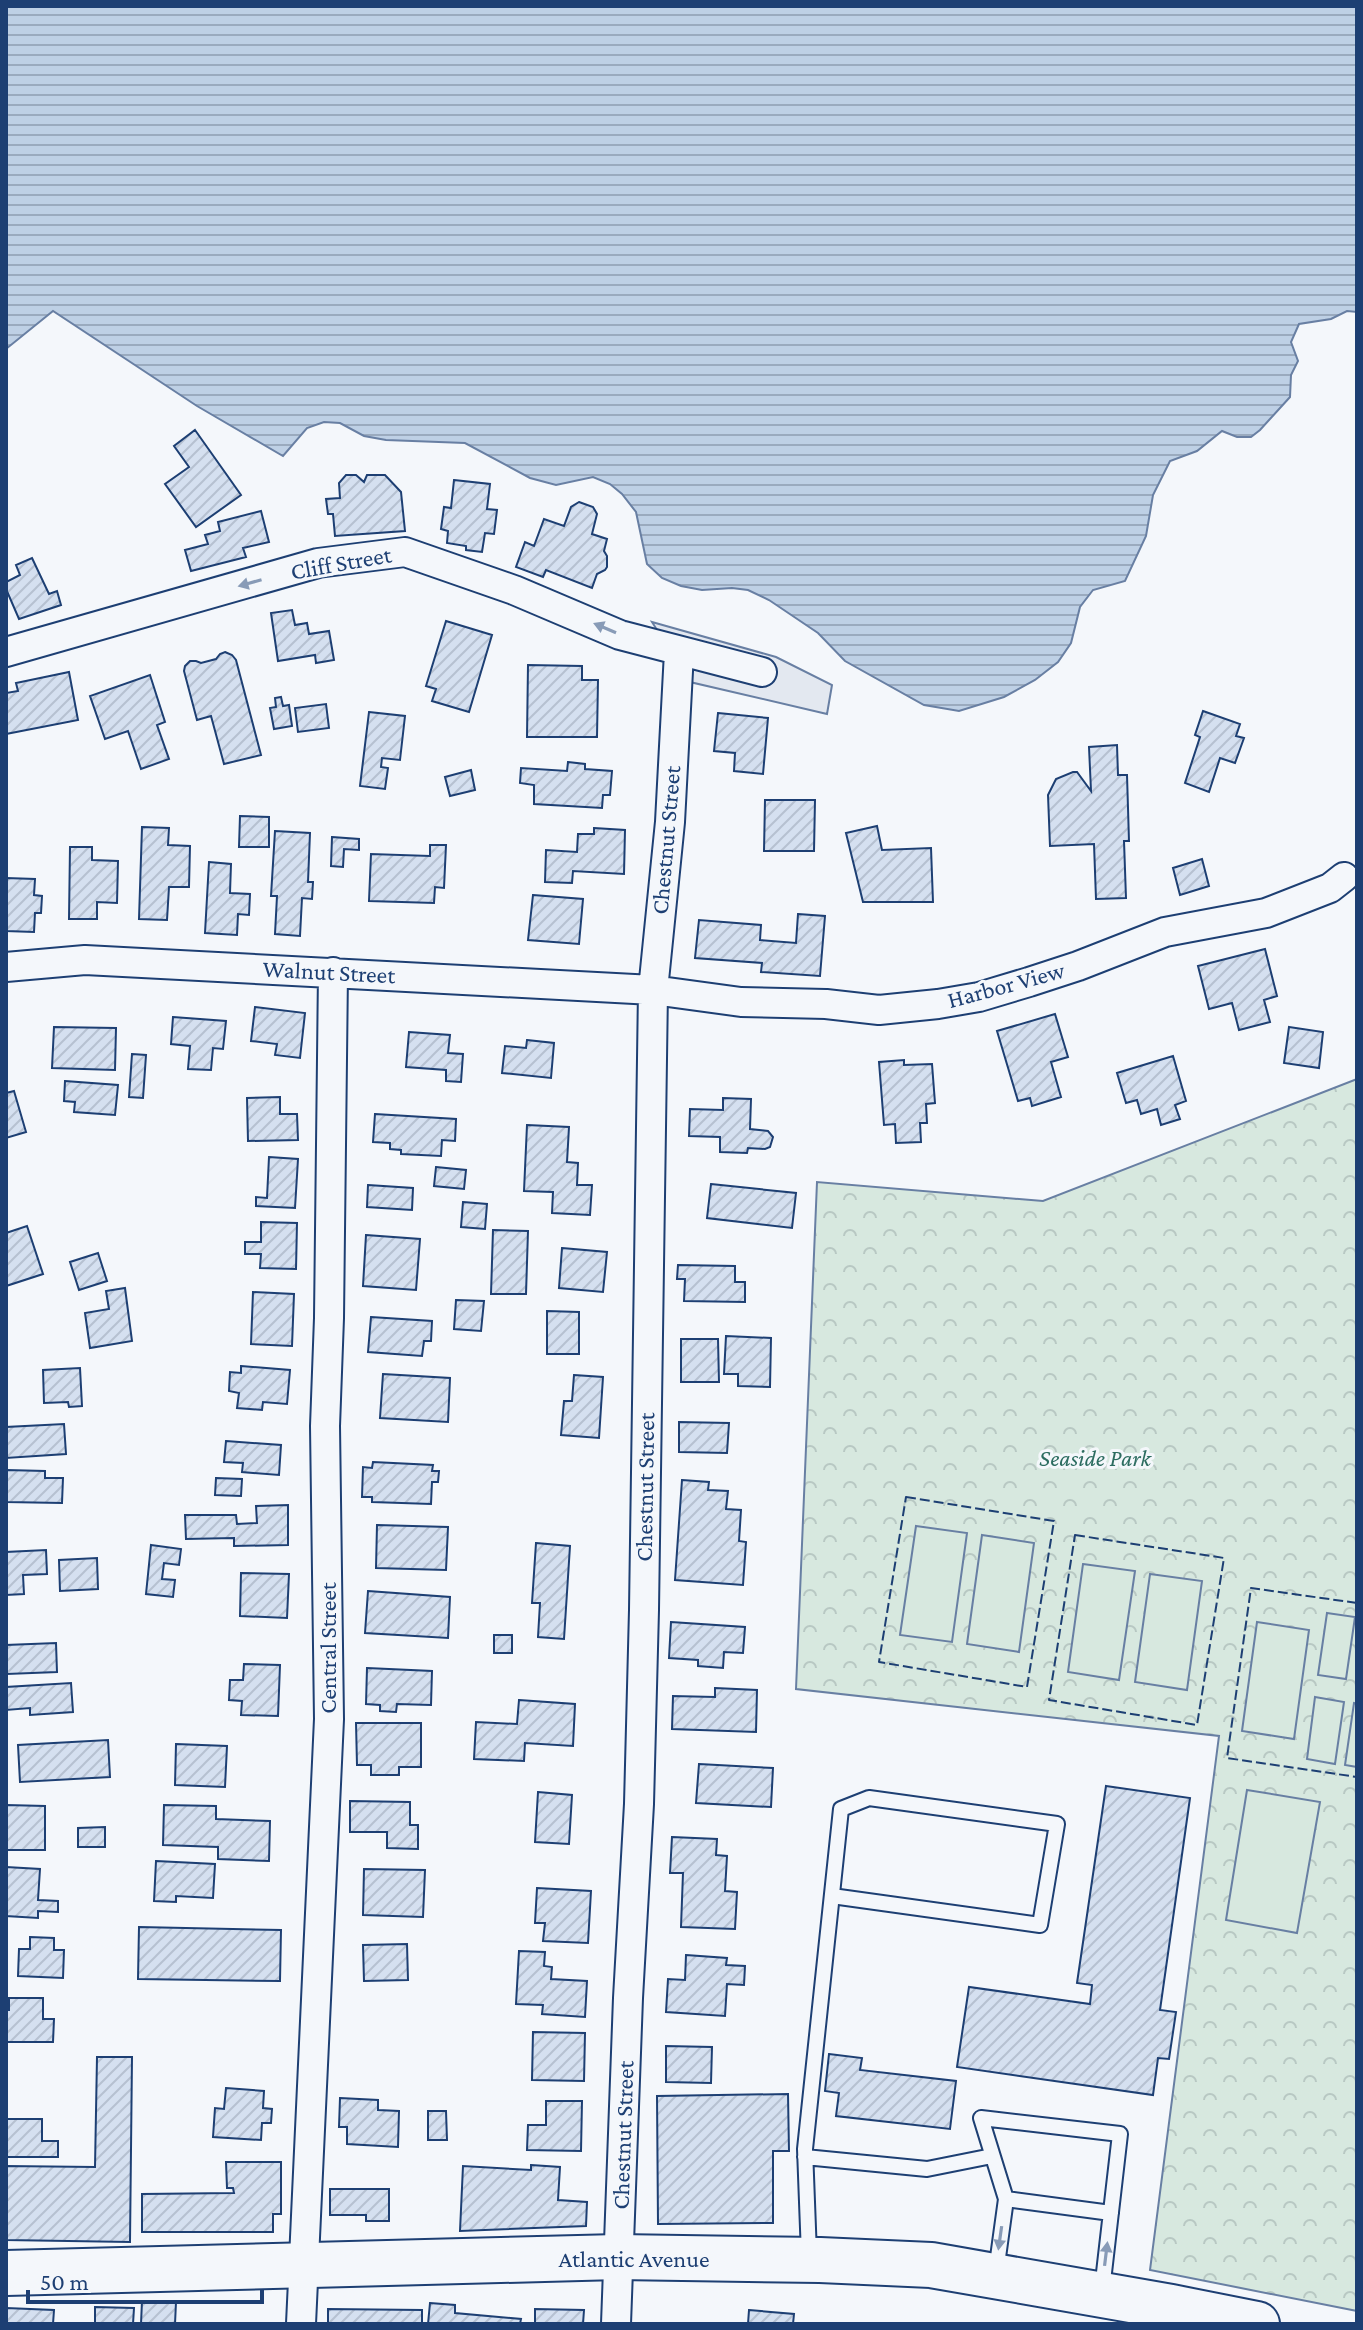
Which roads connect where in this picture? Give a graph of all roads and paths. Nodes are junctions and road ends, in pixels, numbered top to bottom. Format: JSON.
{"nodes":[{"id":1,"x":6,"y":652,"type":"edge"},
{"id":2,"x":679,"y":652,"type":"junction"},
{"id":3,"x":762,"y":672,"type":"dead end"},
{"id":4,"x":1344,"y":877,"type":"dead end"},
{"id":5,"x":6,"y":967,"type":"edge"},
{"id":6,"x":333,"y":972,"type":"junction"},
{"id":7,"x":653,"y":990,"type":"junction"},
{"id":8,"x":832,"y":1896,"type":"junction"},
{"id":9,"x":992,"y":2156,"type":"junction"},
{"id":10,"x":805,"y":2157,"type":"junction"},
{"id":11,"x":1006,"y":2199,"type":"junction"},
{"id":12,"x":1111,"y":2213,"type":"junction"},
{"id":13,"x":618,"y":2257,"type":"junction"},
{"id":14,"x":809,"y":2260,"type":"junction"},
{"id":15,"x":303,"y":2264,"type":"junction"},
{"id":16,"x":6,"y":2273,"type":"edge"},
{"id":17,"x":995,"y":2276,"type":"junction"},
{"id":18,"x":1125,"y":2303,"type":"junction"},
{"id":19,"x":301,"y":2324,"type":"edge"},
{"id":20,"x":616,"y":2324,"type":"edge"},
{"id":21,"x":1257,"y":2324,"type":"edge"}],
"edges":[{"from":2,"to":1,"type":"street","name":"Cliff Street","one_way":true},
{"from":2,"to":3,"type":"street","name":"Cliff Street"},
{"from":2,"to":7,"type":"street","name":"Chestnut Street"},
{"from":4,"to":7,"type":"street","name":"Harbor View"},
{"from":5,"to":6,"type":"street","name":"Walnut Street"},
{"from":6,"to":7,"type":"street","name":"Walnut Street"},
{"from":6,"to":15,"type":"street","name":"Central Street"},
{"from":7,"to":13,"type":"street","name":"Chestnut Street"},
{"from":8,"to":8,"type":"lane"},
{"from":8,"to":10,"type":"lane"},
{"from":9,"to":10,"type":"lane"},
{"from":9,"to":11,"type":"lane"},
{"from":9,"to":12,"type":"lane"},
{"from":10,"to":14,"type":"lane"},
{"from":11,"to":12,"type":"lane"},
{"from":11,"to":17,"type":"lane","one_way":true},
{"from":18,"to":12,"type":"lane","one_way":true},
{"from":13,"to":14,"type":"main road","name":"Atlantic Avenue"},
{"from":13,"to":15,"type":"main road","name":"Atlantic Avenue"},
{"from":13,"to":20,"type":"street","name":"Chestnut Street"},
{"from":14,"to":17,"type":"main road","name":"Atlantic Avenue"},
{"from":15,"to":16,"type":"main road","name":"Atlantic Avenue"},
{"from":15,"to":19,"type":"street","name":"Central Street"},
{"from":17,"to":18,"type":"main road","name":"Atlantic Avenue"},
{"from":18,"to":21,"type":"main road","name":"Atlantic Avenue"}]}
